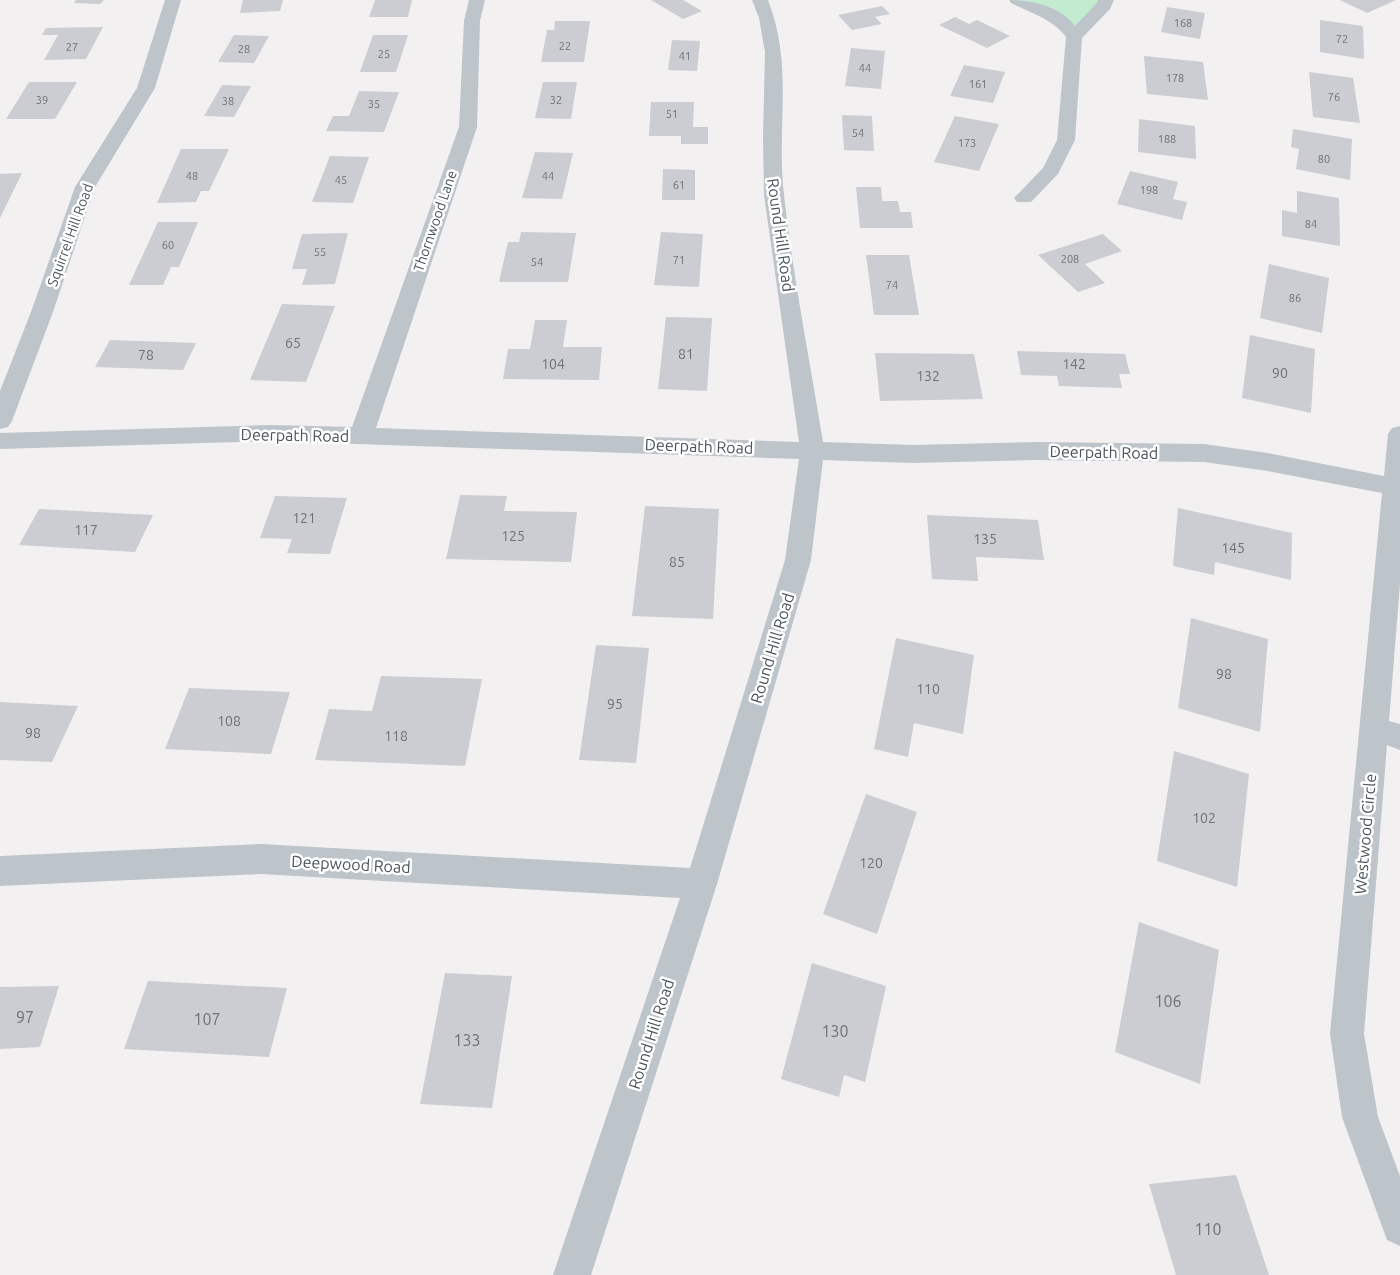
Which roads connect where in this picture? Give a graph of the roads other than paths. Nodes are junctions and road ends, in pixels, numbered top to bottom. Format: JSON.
{"nodes":[{"id":1,"x":173,"y":0,"type":"edge"},
{"id":2,"x":477,"y":0,"type":"edge"},
{"id":3,"x":760,"y":0,"type":"edge"},
{"id":4,"x":1017,"y":0,"type":"edge"},
{"id":5,"x":1106,"y":0,"type":"edge"},
{"id":6,"x":1074,"y":37,"type":"junction"},
{"id":7,"x":1024,"y":198,"type":"dead end"},
{"id":8,"x":0,"y":421,"type":"edge"},
{"id":9,"x":1400,"y":434,"type":"edge"},
{"id":10,"x":361,"y":436,"type":"junction"},
{"id":11,"x":0,"y":441,"type":"edge"},
{"id":12,"x":812,"y":450,"type":"junction"},
{"id":13,"x":1396,"y":487,"type":"junction"},
{"id":14,"x":1387,"y":733,"type":"edge"},
{"id":15,"x":0,"y":870,"type":"edge"},
{"id":16,"x":701,"y":884,"type":"junction"},
{"id":17,"x":1400,"y":1227,"type":"edge"},
{"id":18,"x":572,"y":1275,"type":"edge"}],
"edges":[{"from":1,"to":8,"type":"street","name":"Squirrel Hill Road"},
{"from":2,"to":10,"type":"street","name":"Thornwood Lane"},
{"from":3,"to":12,"type":"street","name":"Round Hill Road"},
{"from":4,"to":6,"type":"street"},
{"from":5,"to":6,"type":"street"},
{"from":6,"to":7,"type":"street"},
{"from":9,"to":13,"type":"street","name":"Westwood Circle"},
{"from":10,"to":11,"type":"street","name":"Deerpath Road"},
{"from":10,"to":12,"type":"street","name":"Deerpath Road"},
{"from":12,"to":13,"type":"street","name":"Deerpath Road"},
{"from":12,"to":16,"type":"street","name":"Round Hill Road"},
{"from":13,"to":14,"type":"street","name":"Westwood Circle"},
{"from":14,"to":17,"type":"street","name":"Westwood Circle"},
{"from":15,"to":16,"type":"street","name":"Deepwood Road"},
{"from":16,"to":18,"type":"street","name":"Round Hill Road"}]}
